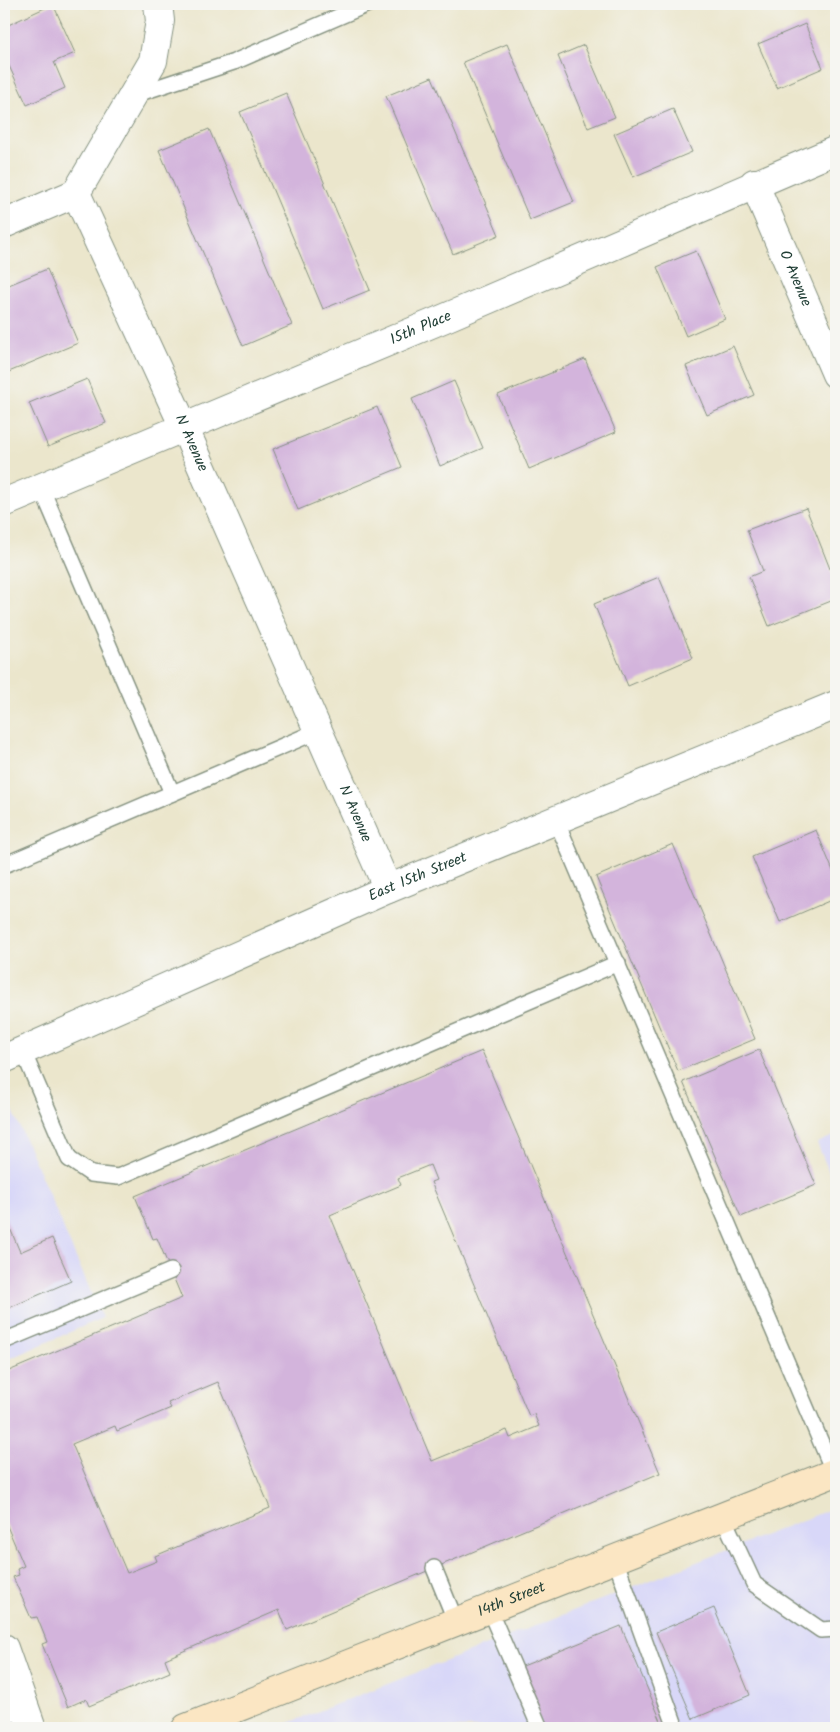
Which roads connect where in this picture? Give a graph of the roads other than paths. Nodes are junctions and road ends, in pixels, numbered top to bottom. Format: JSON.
{"nodes":[{"id":1,"x":158,"y":4,"type":"edge"},
{"id":2,"x":368,"y":4,"type":"edge"},
{"id":3,"x":132,"y":96,"type":"junction"},
{"id":4,"x":836,"y":150,"type":"edge"},
{"id":5,"x":754,"y":183,"type":"junction"},
{"id":6,"x":76,"y":194,"type":"junction"},
{"id":7,"x":4,"y":224,"type":"edge"},
{"id":8,"x":836,"y":374,"type":"edge"},
{"id":9,"x":184,"y":427,"type":"junction"},
{"id":10,"x":41,"y":487,"type":"junction"},
{"id":11,"x":4,"y":503,"type":"edge"},
{"id":12,"x":836,"y":705,"type":"edge"},
{"id":13,"x":318,"y":731,"type":"junction"},
{"id":14,"x":172,"y":793,"type":"junction"},
{"id":15,"x":556,"y":820,"type":"junction"},
{"id":16,"x":4,"y":865,"type":"edge"},
{"id":17,"x":388,"y":889,"type":"junction"},
{"id":18,"x":618,"y":963,"type":"junction"},
{"id":19,"x":14,"y":1055,"type":"edge"},
{"id":20,"x":171,"y":1271,"type":"dead end"},
{"id":21,"x":4,"y":1341,"type":"edge"},
{"id":22,"x":835,"y":1473,"type":"edge"},
{"id":23,"x":723,"y":1517,"type":"junction"},
{"id":24,"x":615,"y":1560,"type":"junction"},
{"id":25,"x":434,"y":1568,"type":"dead end"},
{"id":26,"x":489,"y":1609,"type":"junction"},
{"id":27,"x":456,"y":1622,"type":"junction"},
{"id":28,"x":836,"y":1630,"type":"edge"},
{"id":29,"x":4,"y":1648,"type":"edge"},
{"id":30,"x":20,"y":1718,"type":"edge"},
{"id":31,"x":186,"y":1728,"type":"edge"},
{"id":32,"x":540,"y":1728,"type":"edge"},
{"id":33,"x":676,"y":1728,"type":"edge"}],
"edges":[{"from":1,"to":3,"type":"street"},
{"from":2,"to":3,"type":"lane"},
{"from":3,"to":6,"type":"street"},
{"from":4,"to":5,"type":"street","name":"15th Place"},
{"from":5,"to":8,"type":"street","name":"O Avenue"},
{"from":5,"to":9,"type":"street","name":"15th Place"},
{"from":6,"to":7,"type":"street"},
{"from":6,"to":9,"type":"street","name":"N Avenue"},
{"from":9,"to":10,"type":"street","name":"15th Place"},
{"from":9,"to":13,"type":"street","name":"N Avenue"},
{"from":10,"to":11,"type":"street","name":"15th Place"},
{"from":10,"to":14,"type":"lane"},
{"from":12,"to":15,"type":"street","name":"East 15th Street"},
{"from":13,"to":14,"type":"lane"},
{"from":13,"to":17,"type":"street","name":"N Avenue"},
{"from":14,"to":16,"type":"lane"},
{"from":15,"to":17,"type":"street","name":"East 15th Street"},
{"from":15,"to":18,"type":"lane"},
{"from":17,"to":19,"type":"street","name":"East 15th Street"},
{"from":18,"to":19,"type":"lane"},
{"from":18,"to":22,"type":"lane"},
{"from":20,"to":21,"type":"lane"},
{"from":22,"to":23,"type":"main road","name":"14th Street"},
{"from":23,"to":24,"type":"main road","name":"14th Street"},
{"from":23,"to":28,"type":"lane"},
{"from":24,"to":26,"type":"main road","name":"14th Street"},
{"from":24,"to":33,"type":"lane"},
{"from":25,"to":27,"type":"lane"},
{"from":26,"to":27,"type":"main road","name":"14th Street"},
{"from":26,"to":32,"type":"lane"},
{"from":27,"to":31,"type":"main road","name":"14th Street"},
{"from":29,"to":30,"type":"street"}]}
